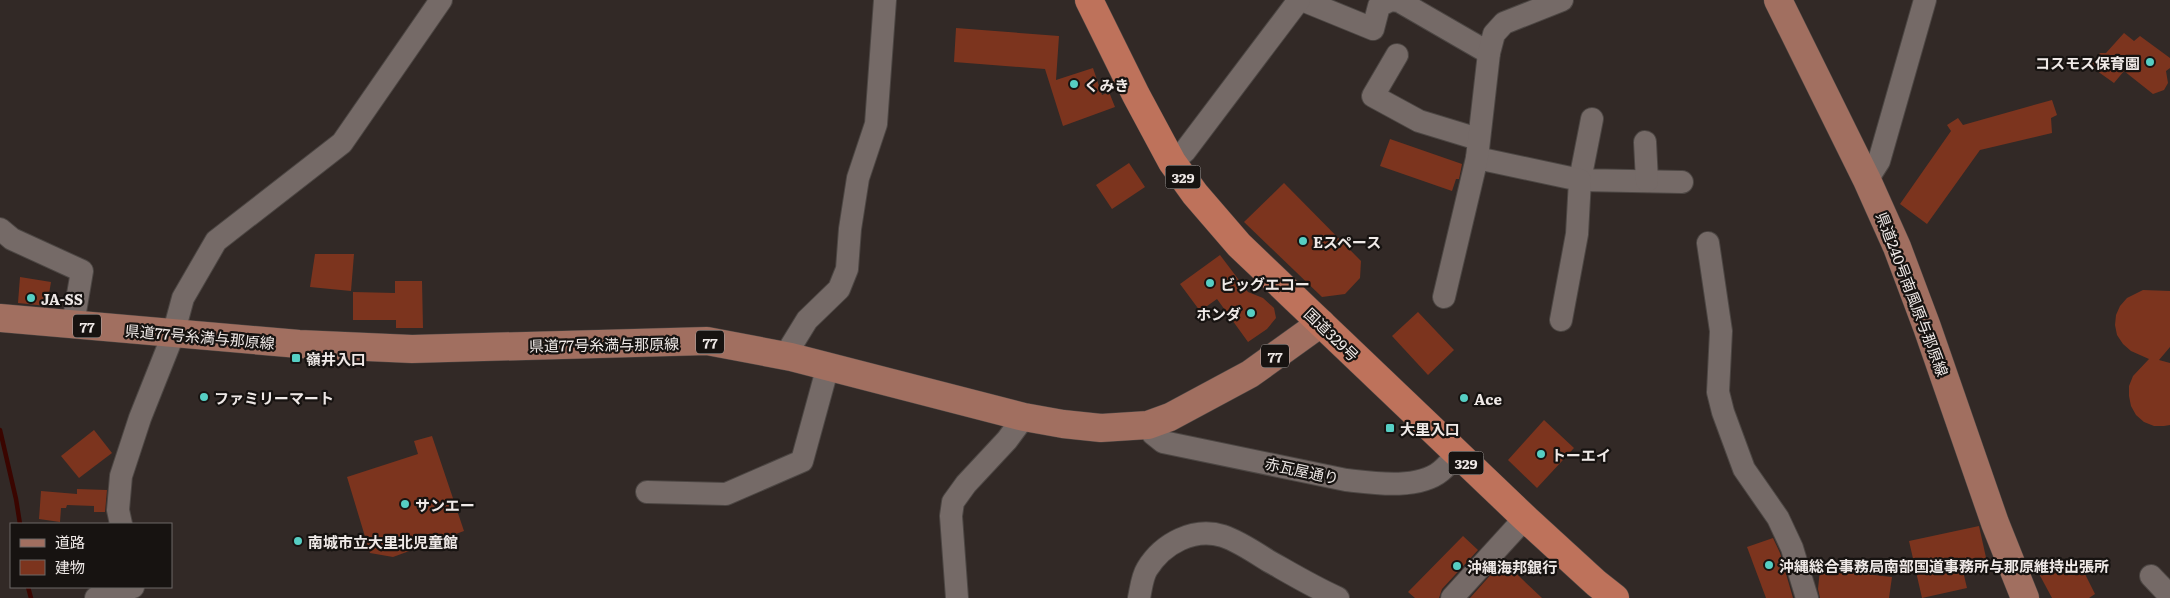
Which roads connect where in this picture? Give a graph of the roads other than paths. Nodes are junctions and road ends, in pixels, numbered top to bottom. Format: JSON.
{"nodes":[{"id":1,"x":442,"y":0,"type":"edge"},
{"id":2,"x":885,"y":0,"type":"edge"},
{"id":3,"x":1089,"y":0,"type":"edge"},
{"id":4,"x":1300,"y":0,"type":"edge"},
{"id":5,"x":1562,"y":0,"type":"edge"},
{"id":6,"x":1778,"y":0,"type":"edge"},
{"id":7,"x":1925,"y":0,"type":"edge"},
{"id":8,"x":1489,"y":53,"type":"junction"},
{"id":9,"x":1397,"y":55,"type":"dead end"},
{"id":10,"x":1592,"y":119,"type":"dead end"},
{"id":11,"x":1644,"y":142,"type":"dead end"},
{"id":12,"x":1478,"y":148,"type":"junction"},
{"id":13,"x":1172,"y":162,"type":"junction"},
{"id":14,"x":1580,"y":180,"type":"junction"},
{"id":15,"x":1867,"y":180,"type":"junction"},
{"id":16,"x":1647,"y":181,"type":"junction"},
{"id":17,"x":1682,"y":182,"type":"dead end"},
{"id":18,"x":0,"y":229,"type":"edge"},
{"id":19,"x":1708,"y":243,"type":"dead end"},
{"id":20,"x":1444,"y":297,"type":"dead end"},
{"id":21,"x":0,"y":318,"type":"edge"},
{"id":22,"x":1561,"y":320,"type":"dead end"},
{"id":23,"x":1321,"y":323,"type":"junction"},
{"id":24,"x":73,"y":324,"type":"junction"},
{"id":25,"x":174,"y":335,"type":"junction"},
{"id":26,"x":791,"y":357,"type":"junction"},
{"id":27,"x":828,"y":366,"type":"junction"},
{"id":28,"x":1024,"y":417,"type":"junction"},
{"id":29,"x":1148,"y":425,"type":"junction"},
{"id":30,"x":1457,"y":454,"type":"junction"},
{"id":31,"x":647,"y":492,"type":"dead end"},
{"id":32,"x":1524,"y":518,"type":"junction"},
{"id":33,"x":121,"y":523,"type":"edge"},
{"id":34,"x":2151,"y":576,"type":"dead end"},
{"id":35,"x":130,"y":588,"type":"edge"},
{"id":36,"x":2170,"y":596,"type":"edge"},
{"id":37,"x":96,"y":598,"type":"edge"},
{"id":38,"x":957,"y":598,"type":"edge"},
{"id":39,"x":1139,"y":598,"type":"edge"},
{"id":40,"x":1338,"y":598,"type":"edge"},
{"id":41,"x":1452,"y":598,"type":"edge"},
{"id":42,"x":1615,"y":598,"type":"edge"},
{"id":43,"x":1807,"y":598,"type":"edge"},
{"id":44,"x":2026,"y":598,"type":"edge"}],
"edges":[{"from":1,"to":25,"type":"street"},
{"from":2,"to":26,"type":"street"},
{"from":3,"to":13,"type":"highway","name":"国道329号","number":"329"},
{"from":4,"to":8,"type":"street"},
{"from":4,"to":13,"type":"street"},
{"from":5,"to":8,"type":"street"},
{"from":6,"to":15,"type":"main road","name":"県道240号南風原与那原線"},
{"from":7,"to":15,"type":"street"},
{"from":8,"to":12,"type":"street"},
{"from":9,"to":12,"type":"street"},
{"from":10,"to":14,"type":"street"},
{"from":11,"to":16,"type":"street"},
{"from":12,"to":14,"type":"street"},
{"from":12,"to":20,"type":"street"},
{"from":13,"to":23,"type":"highway","name":"国道329号","number":"329"},
{"from":14,"to":16,"type":"street"},
{"from":14,"to":22,"type":"street"},
{"from":15,"to":44,"type":"main road","name":"県道240号南風原与那原線"},
{"from":16,"to":17,"type":"street"},
{"from":18,"to":24,"type":"street"},
{"from":19,"to":43,"type":"street"},
{"from":21,"to":24,"type":"main road","name":"県道77号糸満与那原線","number":"77"},
{"from":23,"to":29,"type":"main road","name":"県道77号糸満与那原線","number":"77"},
{"from":23,"to":30,"type":"highway","name":"国道329号","number":"329"},
{"from":24,"to":25,"type":"main road","name":"県道77号糸満与那原線","number":"77"},
{"from":25,"to":26,"type":"main road","name":"県道77号糸満与那原線","number":"77"},
{"from":25,"to":33,"type":"street"},
{"from":26,"to":27,"type":"main road","name":"県道77号糸満与那原線","number":"77"},
{"from":27,"to":28,"type":"main road","name":"県道77号糸満与那原線","number":"77"},
{"from":27,"to":31,"type":"street"},
{"from":28,"to":29,"type":"main road","name":"県道77号糸満与那原線","number":"77"},
{"from":28,"to":38,"type":"street"},
{"from":29,"to":30,"type":"street","name":"赤瓦屋通り"},
{"from":30,"to":32,"type":"highway","name":"国道329号","number":"329"},
{"from":32,"to":41,"type":"street"},
{"from":32,"to":42,"type":"highway","name":"国道329号","number":"329"},
{"from":34,"to":36,"type":"street"},
{"from":35,"to":37,"type":"street"},
{"from":39,"to":40,"type":"street"}]}
